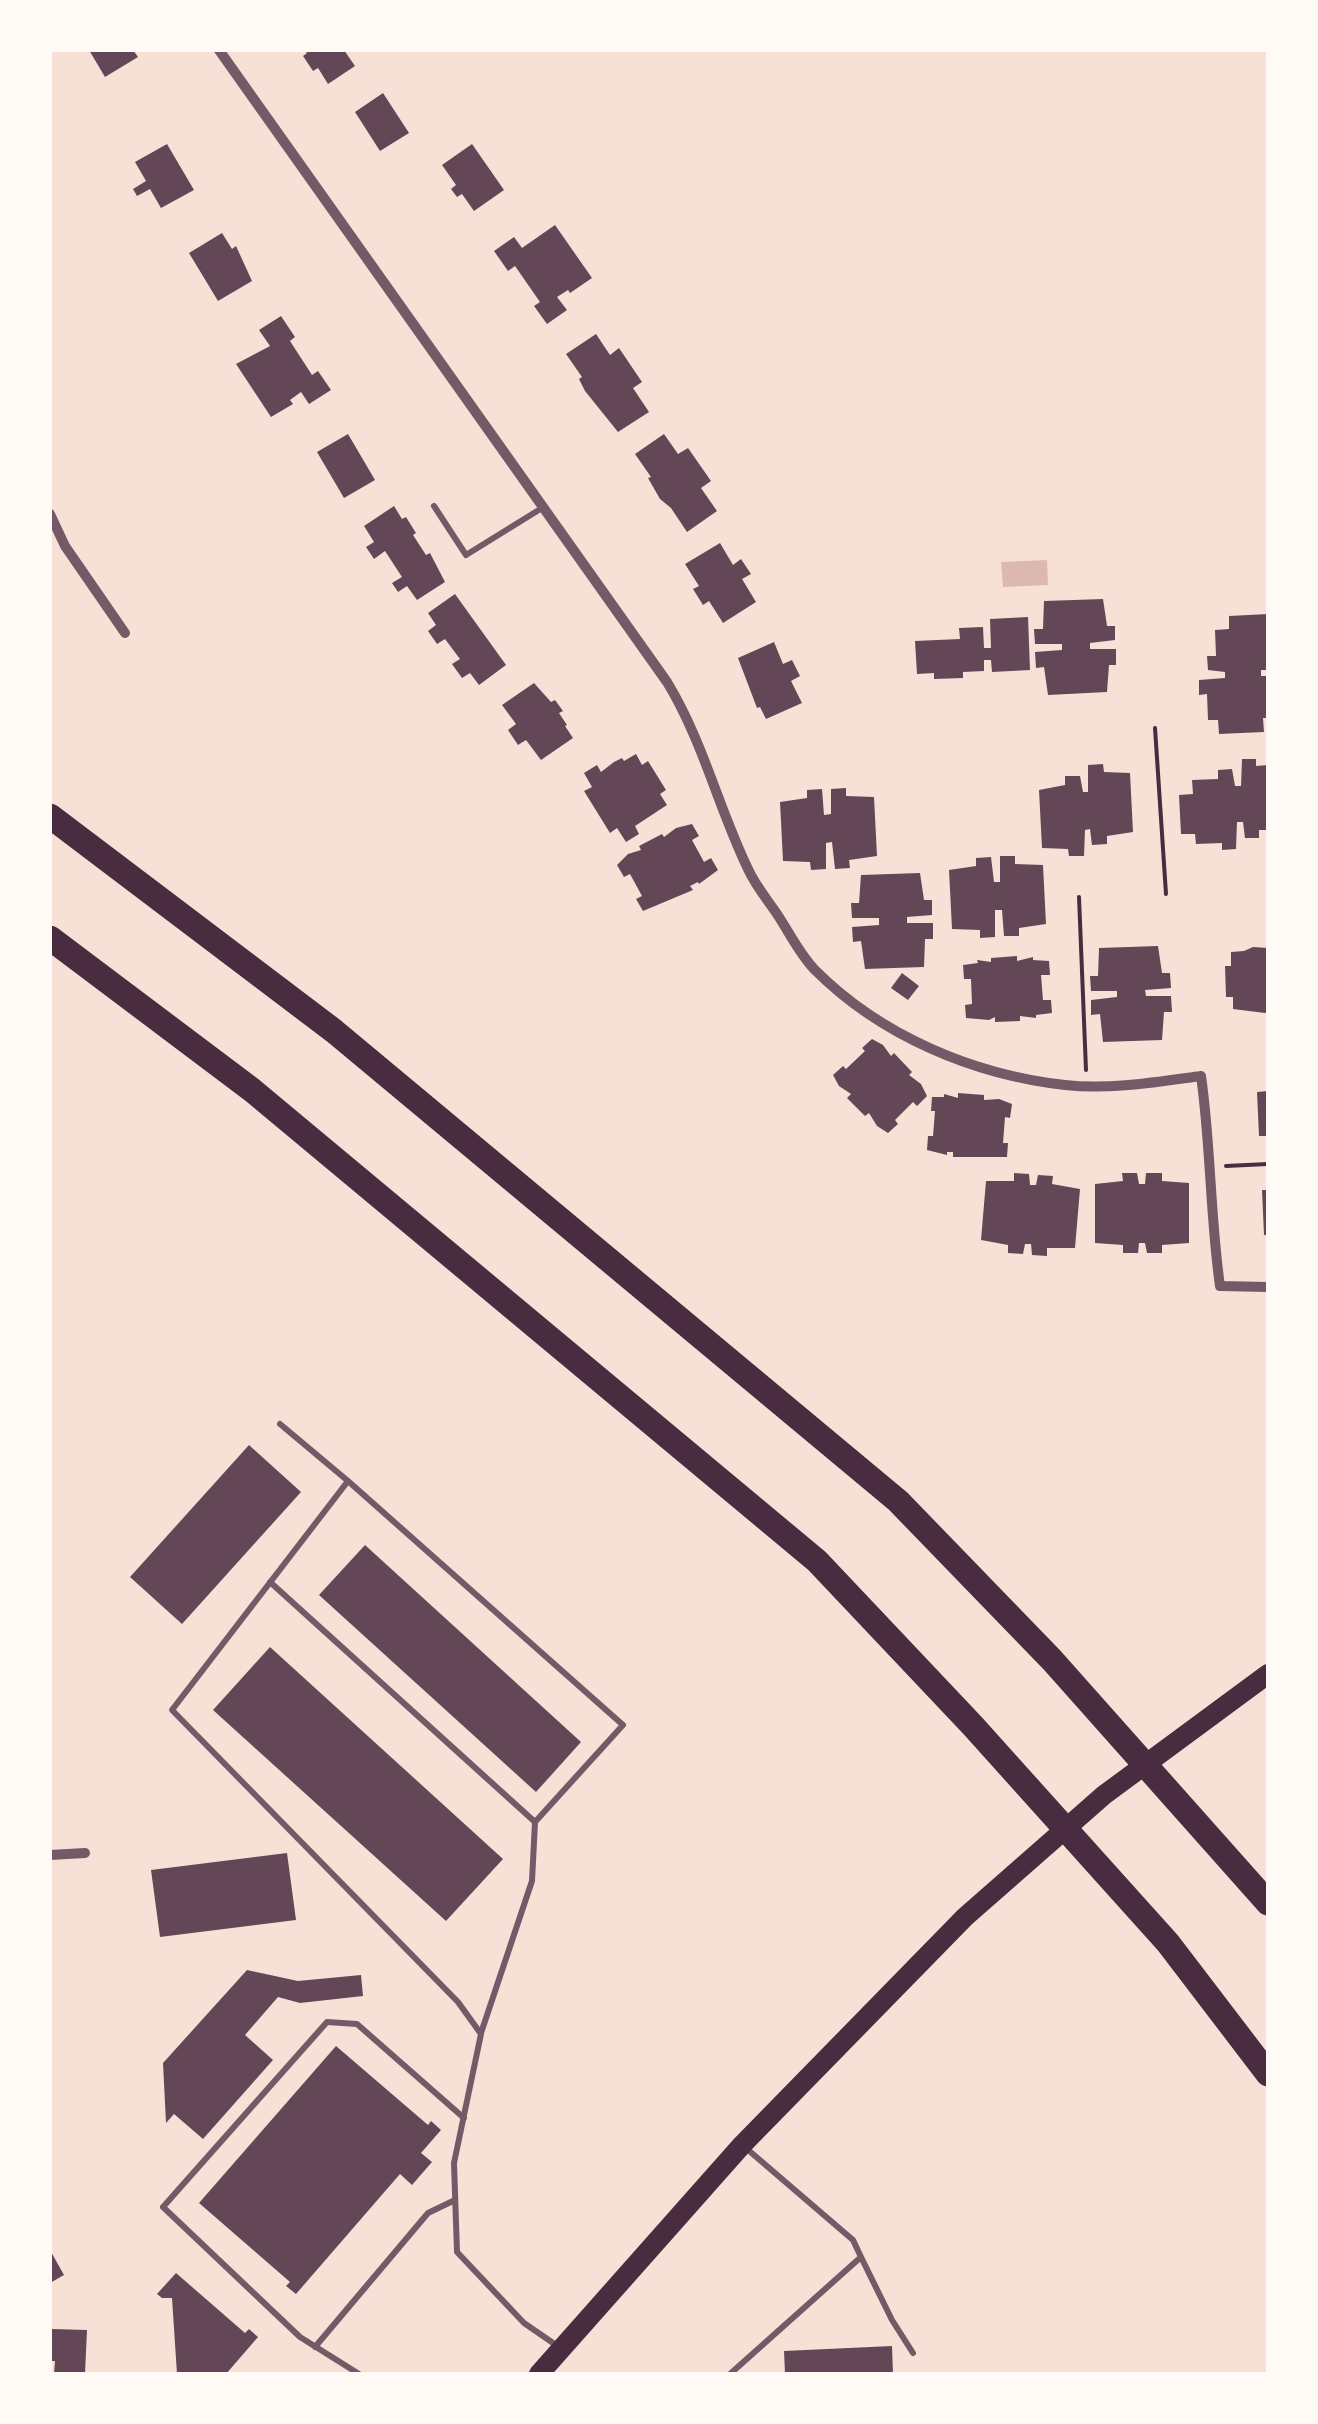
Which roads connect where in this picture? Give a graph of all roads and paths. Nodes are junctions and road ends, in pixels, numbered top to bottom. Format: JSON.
{"nodes":[{"id":1,"x":219,"y":50,"type":"edge"},
{"id":2,"x":434,"y":506,"type":"dead end"},
{"id":3,"x":544,"y":507,"type":"junction"},
{"id":4,"x":50,"y":514,"type":"edge"},
{"id":5,"x":125,"y":633,"type":"dead end"},
{"id":6,"x":1155,"y":728,"type":"dead end"},
{"id":7,"x":50,"y":816,"type":"edge"},
{"id":8,"x":1166,"y":894,"type":"dead end"},
{"id":9,"x":1079,"y":896,"type":"dead end"},
{"id":10,"x":50,"y":938,"type":"edge"},
{"id":11,"x":1086,"y":1085,"type":"junction"},
{"id":12,"x":1268,"y":1164,"type":"edge"},
{"id":13,"x":1211,"y":1166,"type":"junction"},
{"id":14,"x":1268,"y":1287,"type":"edge"},
{"id":15,"x":280,"y":1424,"type":"dead end"},
{"id":16,"x":348,"y":1481,"type":"junction"},
{"id":17,"x":270,"y":1582,"type":"junction"},
{"id":18,"x":1268,"y":1674,"type":"edge"},
{"id":19,"x":536,"y":1822,"type":"junction"},
{"id":20,"x":84,"y":1853,"type":"dead end"},
{"id":21,"x":50,"y":1856,"type":"edge"},
{"id":22,"x":1268,"y":1903,"type":"edge"},
{"id":23,"x":481,"y":2034,"type":"junction"},
{"id":24,"x":1268,"y":2074,"type":"edge"},
{"id":25,"x":464,"y":2118,"type":"junction"},
{"id":26,"x":742,"y":2145,"type":"junction"},
{"id":27,"x":455,"y":2200,"type":"junction"},
{"id":28,"x":861,"y":2257,"type":"junction"},
{"id":29,"x":314,"y":2347,"type":"junction"},
{"id":30,"x":562,"y":2349,"type":"junction"},
{"id":31,"x":913,"y":2353,"type":"dead end"},
{"id":32,"x":359,"y":2374,"type":"edge"},
{"id":33,"x":539,"y":2374,"type":"edge"},
{"id":34,"x":730,"y":2374,"type":"edge"}],
"edges":[{"from":1,"to":3,"type":"street"},
{"from":2,"to":3,"type":"lane"},
{"from":3,"to":11,"type":"street"},
{"from":4,"to":5,"type":"street"},
{"from":6,"to":8,"type":"path"},
{"from":7,"to":22,"type":"highway"},
{"from":9,"to":11,"type":"path"},
{"from":10,"to":24,"type":"highway"},
{"from":11,"to":13,"type":"street"},
{"from":12,"to":13,"type":"path"},
{"from":13,"to":14,"type":"street"},
{"from":15,"to":16,"type":"lane"},
{"from":16,"to":17,"type":"lane"},
{"from":16,"to":19,"type":"lane"},
{"from":17,"to":19,"type":"lane"},
{"from":17,"to":23,"type":"lane"},
{"from":18,"to":26,"type":"main road"},
{"from":19,"to":23,"type":"lane"},
{"from":20,"to":21,"type":"street"},
{"from":23,"to":25,"type":"lane"},
{"from":25,"to":27,"type":"lane"},
{"from":25,"to":29,"type":"lane"},
{"from":26,"to":28,"type":"lane"},
{"from":26,"to":30,"type":"main road"},
{"from":27,"to":29,"type":"lane"},
{"from":27,"to":30,"type":"lane"},
{"from":28,"to":31,"type":"lane"},
{"from":28,"to":34,"type":"lane"},
{"from":29,"to":32,"type":"lane"},
{"from":30,"to":33,"type":"main road"}]}
